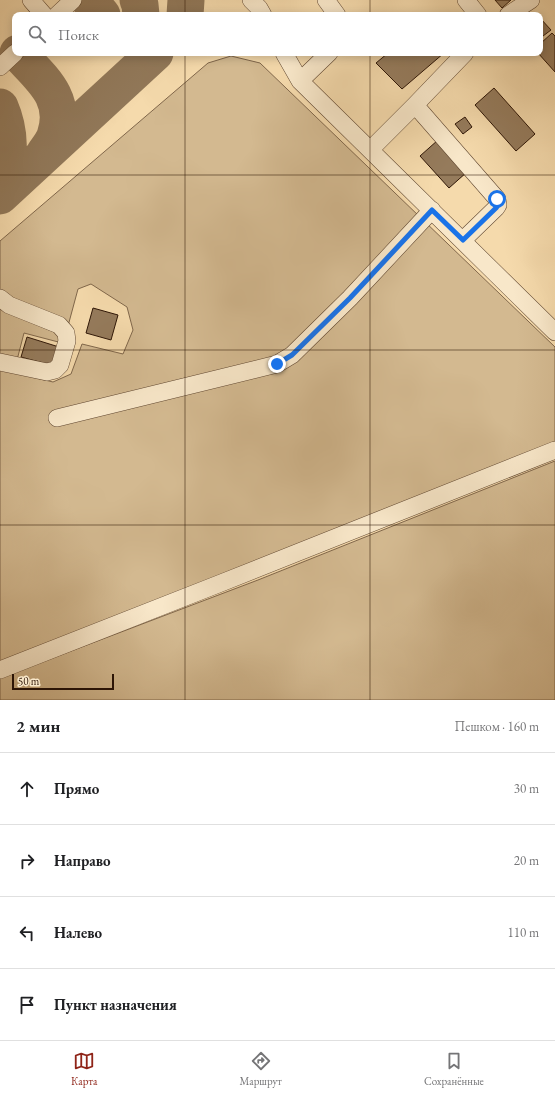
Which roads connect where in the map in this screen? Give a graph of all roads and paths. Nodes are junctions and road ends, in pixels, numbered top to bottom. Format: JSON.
{"nodes":[{"id":1,"x":31,"y":0,"type":"edge"},
{"id":2,"x":73,"y":0,"type":"edge"},
{"id":3,"x":251,"y":0,"type":"edge"},
{"id":4,"x":326,"y":0,"type":"edge"},
{"id":5,"x":466,"y":0,"type":"edge"},
{"id":6,"x":531,"y":0,"type":"edge"},
{"id":7,"x":41,"y":12,"type":"edge"},
{"id":8,"x":60,"y":12,"type":"edge"},
{"id":9,"x":261,"y":12,"type":"edge"},
{"id":10,"x":335,"y":12,"type":"edge"},
{"id":11,"x":476,"y":12,"type":"edge"},
{"id":12,"x":513,"y":12,"type":"edge"},
{"id":13,"x":12,"y":56,"type":"edge"},
{"id":14,"x":286,"y":56,"type":"edge"},
{"id":15,"x":326,"y":56,"type":"edge"},
{"id":16,"x":462,"y":56,"type":"edge"},
{"id":17,"x":0,"y":66,"type":"edge"},
{"id":18,"x":300,"y":81,"type":"junction"},
{"id":19,"x":415,"y":105,"type":"junction"},
{"id":20,"x":370,"y":150,"type":"junction"},
{"id":21,"x":432,"y":210,"type":"junction"},
{"id":22,"x":463,"y":240,"type":"junction"},
{"id":23,"x":0,"y":298,"type":"edge"},
{"id":24,"x":555,"y":332,"type":"edge"},
{"id":25,"x":0,"y":362,"type":"edge"},
{"id":26,"x":57,"y":418,"type":"dead end"},
{"id":27,"x":555,"y":450,"type":"edge"},
{"id":28,"x":0,"y":670,"type":"edge"}],
"edges":[{"from":1,"to":7,"type":"lane"},
{"from":2,"to":8,"type":"lane"},
{"from":3,"to":9,"type":"lane"},
{"from":4,"to":10,"type":"lane"},
{"from":5,"to":11,"type":"lane"},
{"from":6,"to":12,"type":"lane"},
{"from":13,"to":17,"type":"lane"},
{"from":14,"to":18,"type":"lane"},
{"from":15,"to":18,"type":"lane"},
{"from":16,"to":19,"type":"lane"},
{"from":18,"to":20,"type":"lane"},
{"from":19,"to":20,"type":"lane"},
{"from":19,"to":22,"type":"lane"},
{"from":20,"to":21,"type":"lane"},
{"from":21,"to":22,"type":"lane"},
{"from":21,"to":26,"type":"lane"},
{"from":22,"to":24,"type":"lane"},
{"from":23,"to":25,"type":"lane"},
{"from":27,"to":28,"type":"lane"}]}
